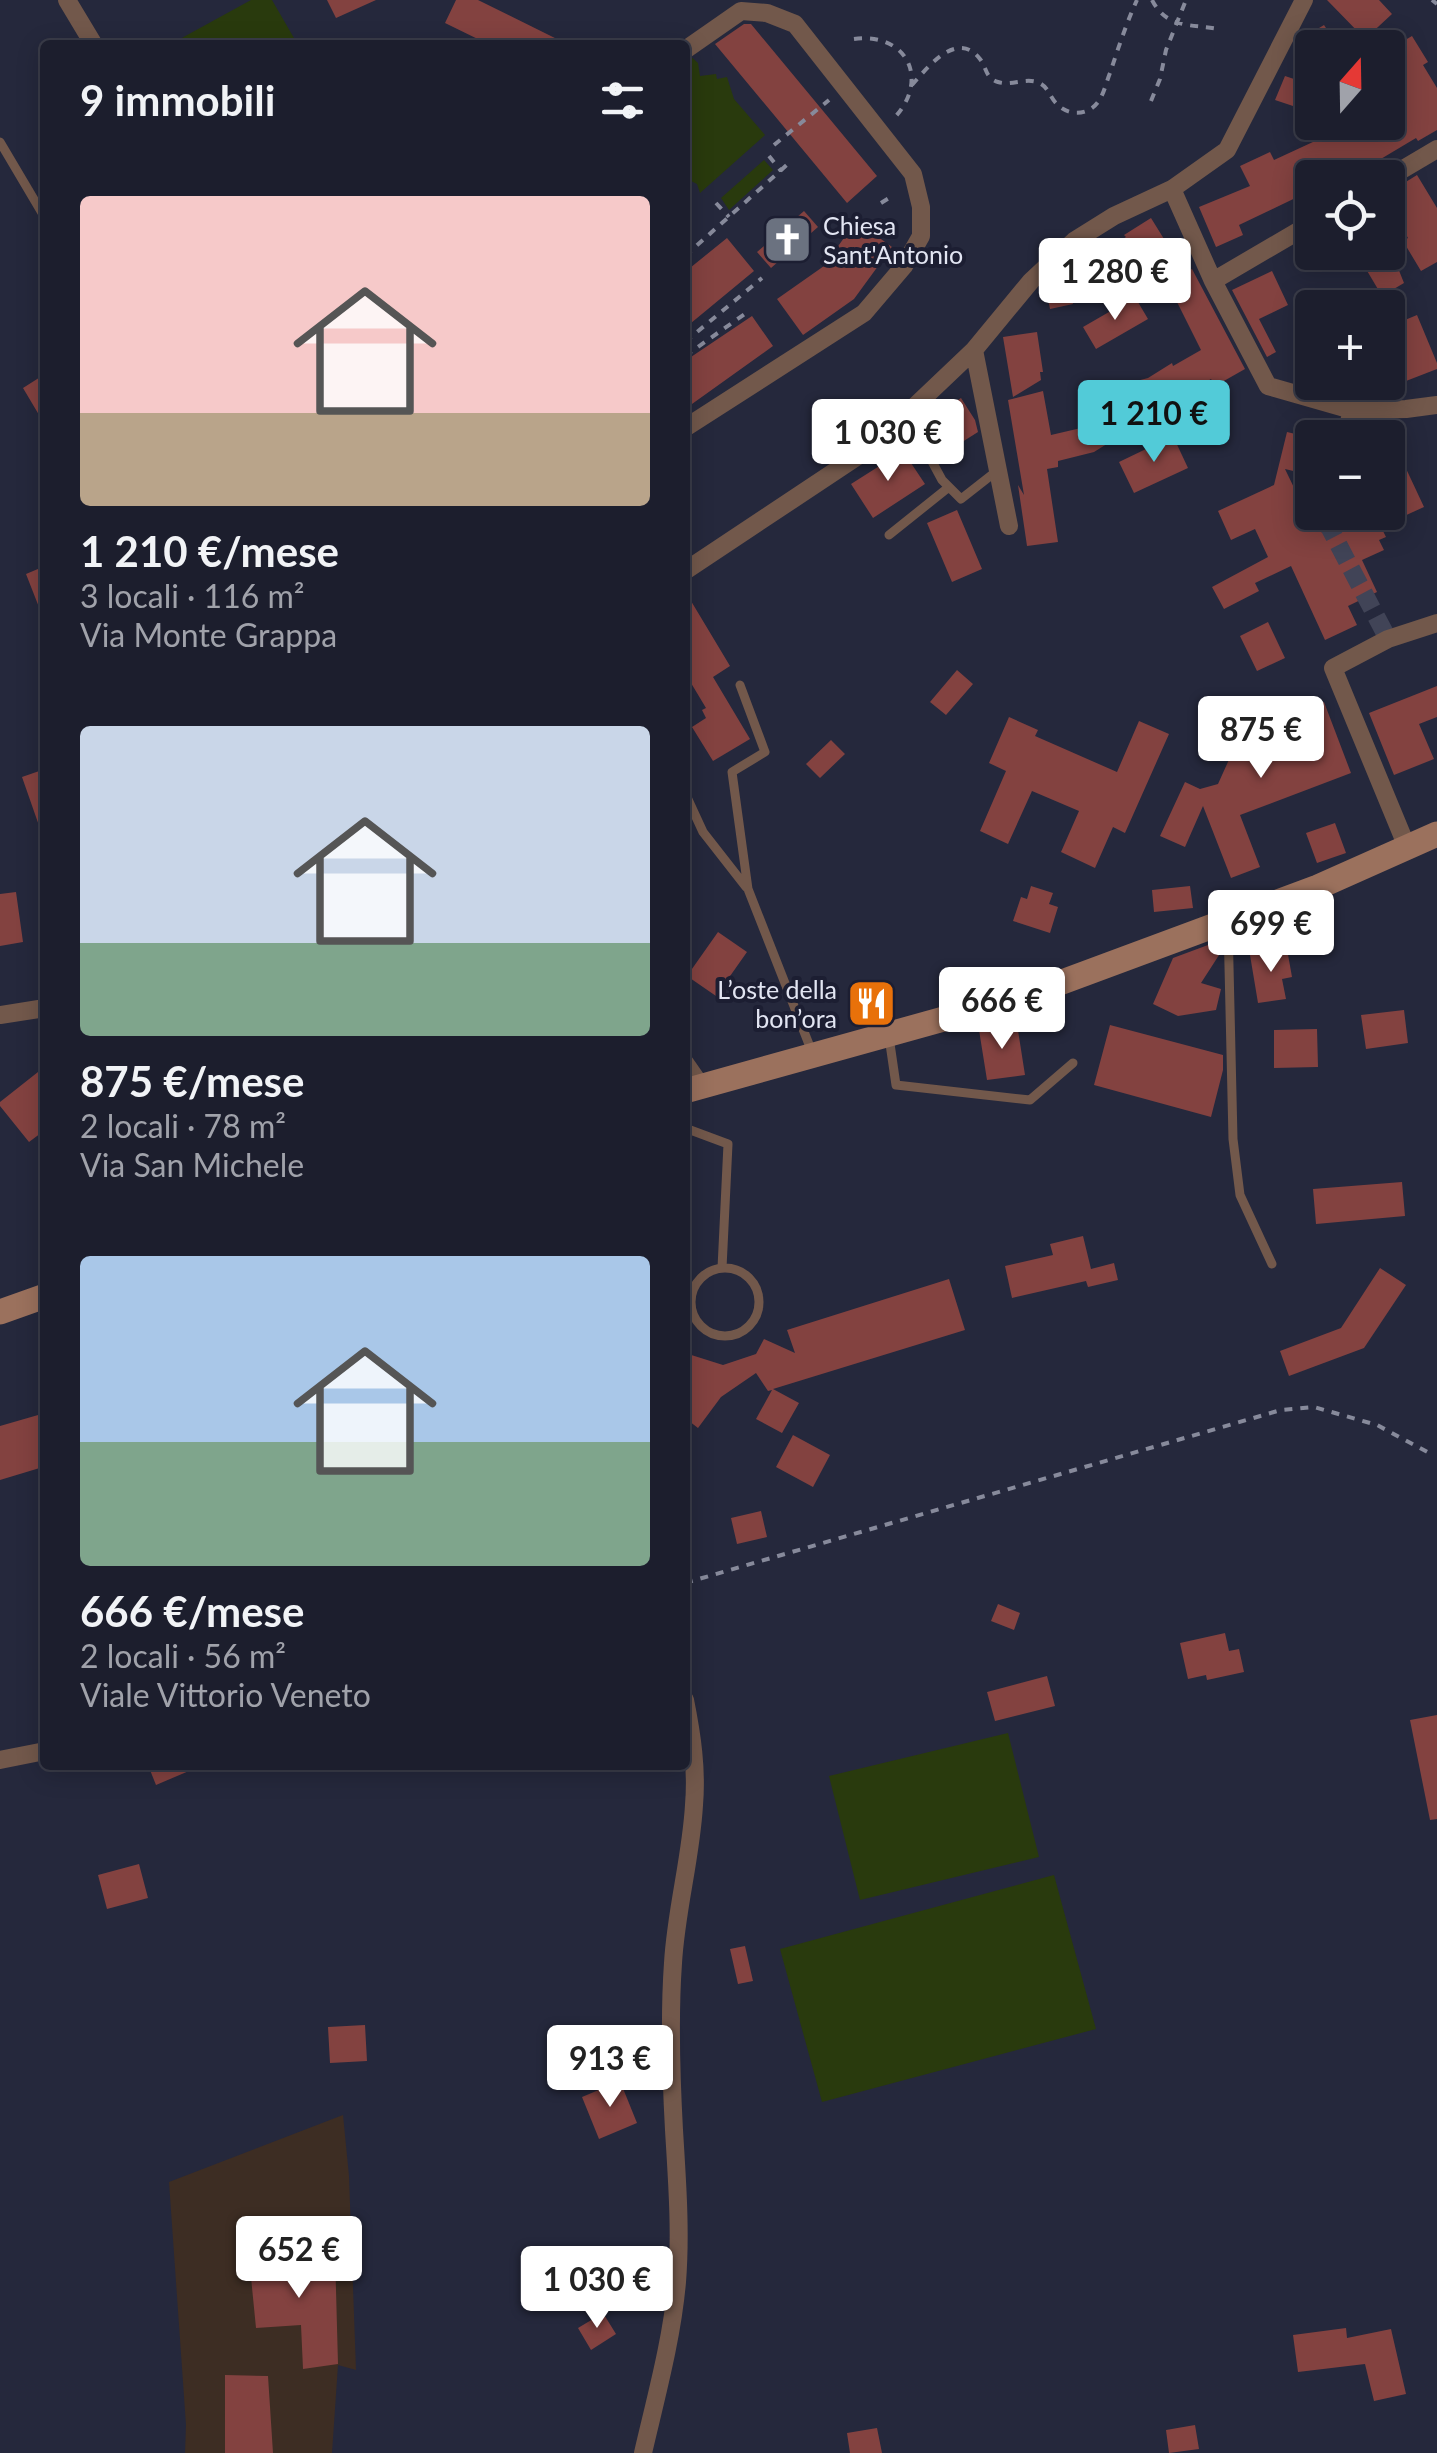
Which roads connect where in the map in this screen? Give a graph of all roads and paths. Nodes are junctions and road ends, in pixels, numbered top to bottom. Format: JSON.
{"nodes":[{"id":1,"x":67,"y":0,"type":"edge"},
{"id":2,"x":1137,"y":0,"type":"edge"},
{"id":3,"x":1152,"y":0,"type":"edge"},
{"id":4,"x":1186,"y":0,"type":"edge"},
{"id":5,"x":1304,"y":0,"type":"edge"},
{"id":6,"x":1176,"y":24,"type":"junction"},
{"id":7,"x":1219,"y":29,"type":"dead end"},
{"id":8,"x":854,"y":39,"type":"dead end"},
{"id":9,"x":91,"y":40,"type":"edge"},
{"id":10,"x":690,"y":47,"type":"edge"},
{"id":11,"x":912,"y":85,"type":"junction"},
{"id":12,"x":841,"y":91,"type":"junction"},
{"id":13,"x":1152,"y":101,"type":"dead end"},
{"id":14,"x":896,"y":116,"type":"dead end"},
{"id":15,"x":0,"y":142,"type":"edge"},
{"id":16,"x":774,"y":145,"type":"dead end"},
{"id":17,"x":1437,"y":150,"type":"edge"},
{"id":18,"x":769,"y":156,"type":"dead end"},
{"id":19,"x":789,"y":163,"type":"dead end"},
{"id":20,"x":1405,"y":168,"type":"edge"},
{"id":21,"x":781,"y":171,"type":"junction"},
{"id":22,"x":1172,"y":189,"type":"junction"},
{"id":23,"x":894,"y":195,"type":"dead end"},
{"id":24,"x":716,"y":203,"type":"dead end"},
{"id":25,"x":881,"y":203,"type":"dead end"},
{"id":26,"x":40,"y":210,"type":"edge"},
{"id":27,"x":729,"y":218,"type":"junction"},
{"id":28,"x":1295,"y":233,"type":"edge"},
{"id":29,"x":690,"y":252,"type":"edge"},
{"id":30,"x":762,"y":278,"type":"dead end"},
{"id":31,"x":1213,"y":281,"type":"junction"},
{"id":32,"x":749,"y":311,"type":"dead end"},
{"id":33,"x":690,"y":338,"type":"edge"},
{"id":34,"x":690,"y":345,"type":"edge"},
{"id":35,"x":694,"y":349,"type":"junction"},
{"id":36,"x":974,"y":350,"type":"junction"},
{"id":37,"x":690,"y":352,"type":"edge"},
{"id":38,"x":1437,"y":405,"type":"edge"},
{"id":39,"x":1352,"y":410,"type":"junction"},
{"id":40,"x":906,"y":415,"type":"junction"},
{"id":41,"x":1350,"y":420,"type":"edge"},
{"id":42,"x":690,"y":425,"type":"edge"},
{"id":43,"x":998,"y":470,"type":"junction"},
{"id":44,"x":949,"y":487,"type":"junction"},
{"id":45,"x":1009,"y":526,"type":"dead end"},
{"id":46,"x":889,"y":535,"type":"dead end"},
{"id":47,"x":690,"y":569,"type":"edge"},
{"id":48,"x":1437,"y":623,"type":"edge"},
{"id":49,"x":740,"y":685,"type":"dead end"},
{"id":50,"x":690,"y":804,"type":"edge"},
{"id":51,"x":1437,"y":834,"type":"edge"},
{"id":52,"x":1407,"y":847,"type":"junction"},
{"id":53,"x":748,"y":889,"type":"junction"},
{"id":54,"x":1228,"y":920,"type":"junction"},
{"id":55,"x":40,"y":1009,"type":"edge"},
{"id":56,"x":0,"y":1015,"type":"edge"},
{"id":57,"x":888,"y":1034,"type":"junction"},
{"id":58,"x":813,"y":1055,"type":"junction"},
{"id":59,"x":1074,"y":1063,"type":"dead end"},
{"id":60,"x":693,"y":1088,"type":"edge"},
{"id":61,"x":690,"y":1130,"type":"edge"},
{"id":62,"x":1272,"y":1264,"type":"dead end"},
{"id":63,"x":722,"y":1268,"type":"junction"},
{"id":64,"x":40,"y":1298,"type":"edge"},
{"id":65,"x":0,"y":1312,"type":"edge"},
{"id":66,"x":1433,"y":1455,"type":"dead end"},
{"id":67,"x":690,"y":1582,"type":"edge"},
{"id":68,"x":690,"y":1729,"type":"edge"},
{"id":69,"x":40,"y":1752,"type":"edge"},
{"id":70,"x":0,"y":1760,"type":"edge"},
{"id":71,"x":643,"y":2453,"type":"edge"}],
"edges":[{"from":1,"to":9,"type":"street"},
{"from":2,"to":11,"type":"path"},
{"from":3,"to":6,"type":"path"},
{"from":4,"to":6,"type":"path"},
{"from":5,"to":22,"type":"street"},
{"from":6,"to":7,"type":"path"},
{"from":6,"to":13,"type":"path"},
{"from":8,"to":11,"type":"path"},
{"from":10,"to":12,"type":"street"},
{"from":11,"to":14,"type":"path"},
{"from":12,"to":16,"type":"path"},
{"from":12,"to":42,"type":"street"},
{"from":15,"to":26,"type":"lane"},
{"from":17,"to":20,"type":"street"},
{"from":18,"to":21,"type":"path"},
{"from":19,"to":21,"type":"path"},
{"from":21,"to":27,"type":"path"},
{"from":22,"to":31,"type":"street"},
{"from":22,"to":36,"type":"street"},
{"from":23,"to":25,"type":"path"},
{"from":24,"to":27,"type":"path"},
{"from":27,"to":29,"type":"path"},
{"from":28,"to":31,"type":"street"},
{"from":30,"to":33,"type":"path"},
{"from":31,"to":39,"type":"street"},
{"from":32,"to":35,"type":"path"},
{"from":34,"to":35,"type":"path"},
{"from":35,"to":37,"type":"path"},
{"from":36,"to":40,"type":"street"},
{"from":36,"to":43,"type":"street"},
{"from":38,"to":39,"type":"street"},
{"from":39,"to":41,"type":"street"},
{"from":40,"to":44,"type":"lane"},
{"from":40,"to":47,"type":"street"},
{"from":43,"to":44,"type":"lane"},
{"from":43,"to":45,"type":"street"},
{"from":44,"to":46,"type":"lane"},
{"from":48,"to":52,"type":"street"},
{"from":49,"to":53,"type":"lane"},
{"from":50,"to":53,"type":"lane"},
{"from":51,"to":52,"type":"main road"},
{"from":52,"to":54,"type":"main road"},
{"from":53,"to":58,"type":"lane"},
{"from":54,"to":57,"type":"main road"},
{"from":54,"to":62,"type":"lane"},
{"from":55,"to":56,"type":"street"},
{"from":57,"to":58,"type":"main road"},
{"from":57,"to":59,"type":"lane"},
{"from":58,"to":60,"type":"main road"},
{"from":61,"to":63,"type":"lane"},
{"from":63,"to":63,"type":"lane"},
{"from":64,"to":65,"type":"main road"},
{"from":66,"to":67,"type":"path"},
{"from":68,"to":71,"type":"street"},
{"from":69,"to":70,"type":"street"}]}
